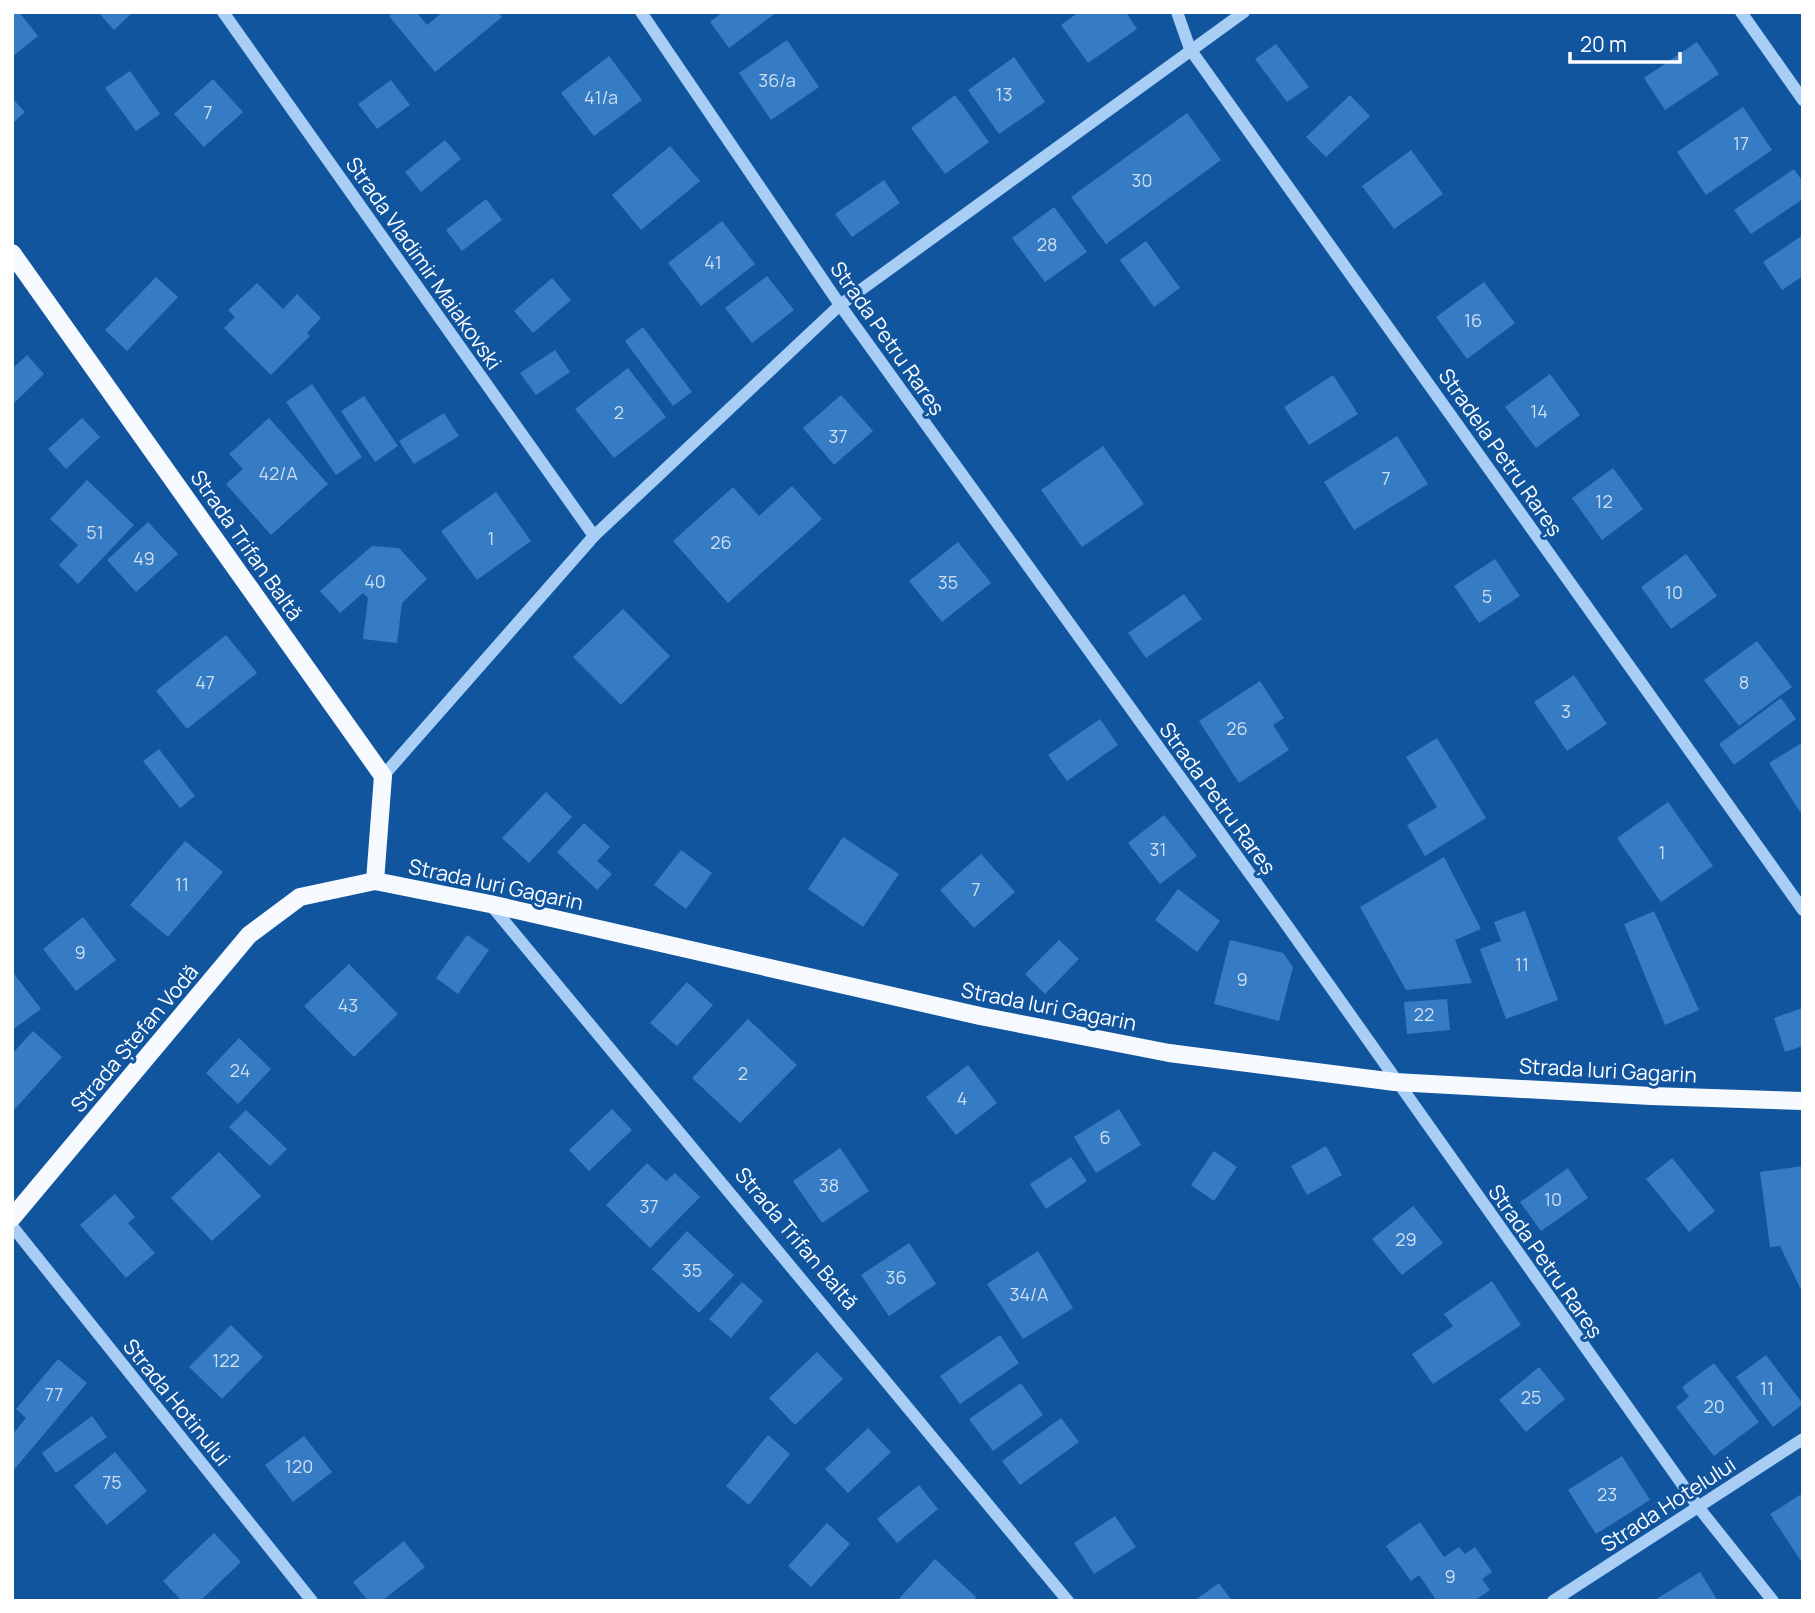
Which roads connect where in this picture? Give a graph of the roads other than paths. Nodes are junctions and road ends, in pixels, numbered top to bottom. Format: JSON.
{"nodes":[{"id":1,"x":223,"y":12,"type":"edge"},
{"id":2,"x":641,"y":12,"type":"edge"},
{"id":3,"x":1177,"y":12,"type":"edge"},
{"id":4,"x":1244,"y":12,"type":"edge"},
{"id":5,"x":1741,"y":12,"type":"edge"},
{"id":6,"x":1190,"y":49,"type":"junction"},
{"id":7,"x":1803,"y":100,"type":"edge"},
{"id":8,"x":12,"y":254,"type":"edge"},
{"id":9,"x":840,"y":304,"type":"junction"},
{"id":10,"x":594,"y":536,"type":"junction"},
{"id":11,"x":383,"y":776,"type":"junction"},
{"id":12,"x":375,"y":881,"type":"junction"},
{"id":13,"x":300,"y":897,"type":"joint"},
{"id":14,"x":490,"y":904,"type":"junction"},
{"id":15,"x":1803,"y":910,"type":"edge"},
{"id":16,"x":1395,"y":1082,"type":"junction"},
{"id":17,"x":1803,"y":1101,"type":"edge"},
{"id":18,"x":12,"y":1218,"type":"edge"},
{"id":19,"x":12,"y":1226,"type":"edge"},
{"id":20,"x":1803,"y":1439,"type":"edge"},
{"id":21,"x":1699,"y":1508,"type":"junction"},
{"id":22,"x":312,"y":1601,"type":"edge"},
{"id":23,"x":1068,"y":1601,"type":"edge"},
{"id":24,"x":1553,"y":1601,"type":"edge"},
{"id":25,"x":1773,"y":1601,"type":"edge"}],
"edges":[{"from":1,"to":10,"type":"street","name":"Strada Vladimir Maiakovski"},
{"from":2,"to":9,"type":"street","name":"Strada Petru Rareș"},
{"from":3,"to":6,"type":"street","name":"Stradela Petru Rareș"},
{"from":4,"to":6,"type":"street"},
{"from":5,"to":7,"type":"street"},
{"from":6,"to":9,"type":"street"},
{"from":6,"to":15,"type":"street","name":"Stradela Petru Rareș"},
{"from":8,"to":11,"type":"main road","name":"Strada Trifan Baltă"},
{"from":9,"to":10,"type":"street"},
{"from":9,"to":16,"type":"street","name":"Strada Petru Rareș"},
{"from":10,"to":11,"type":"street"},
{"from":11,"to":12,"type":"main road"},
{"from":12,"to":13,"type":"main road","name":"Strada Iuri Gagarin"},
{"from":12,"to":14,"type":"main road","name":"Strada Iuri Gagarin"},
{"from":13,"to":18,"type":"main road","name":"Strada Ștefan Vodă"},
{"from":14,"to":16,"type":"main road","name":"Strada Iuri Gagarin"},
{"from":14,"to":23,"type":"street","name":"Strada Trifan Baltă"},
{"from":16,"to":17,"type":"main road","name":"Strada Iuri Gagarin"},
{"from":16,"to":21,"type":"street","name":"Strada Petru Rareș"},
{"from":19,"to":22,"type":"street","name":"Strada Hotinului"},
{"from":20,"to":21,"type":"street","name":"Strada Hotelului"},
{"from":21,"to":24,"type":"street","name":"Strada Hotelului"},
{"from":21,"to":25,"type":"street","name":"Strada Petru Rareș"}]}
